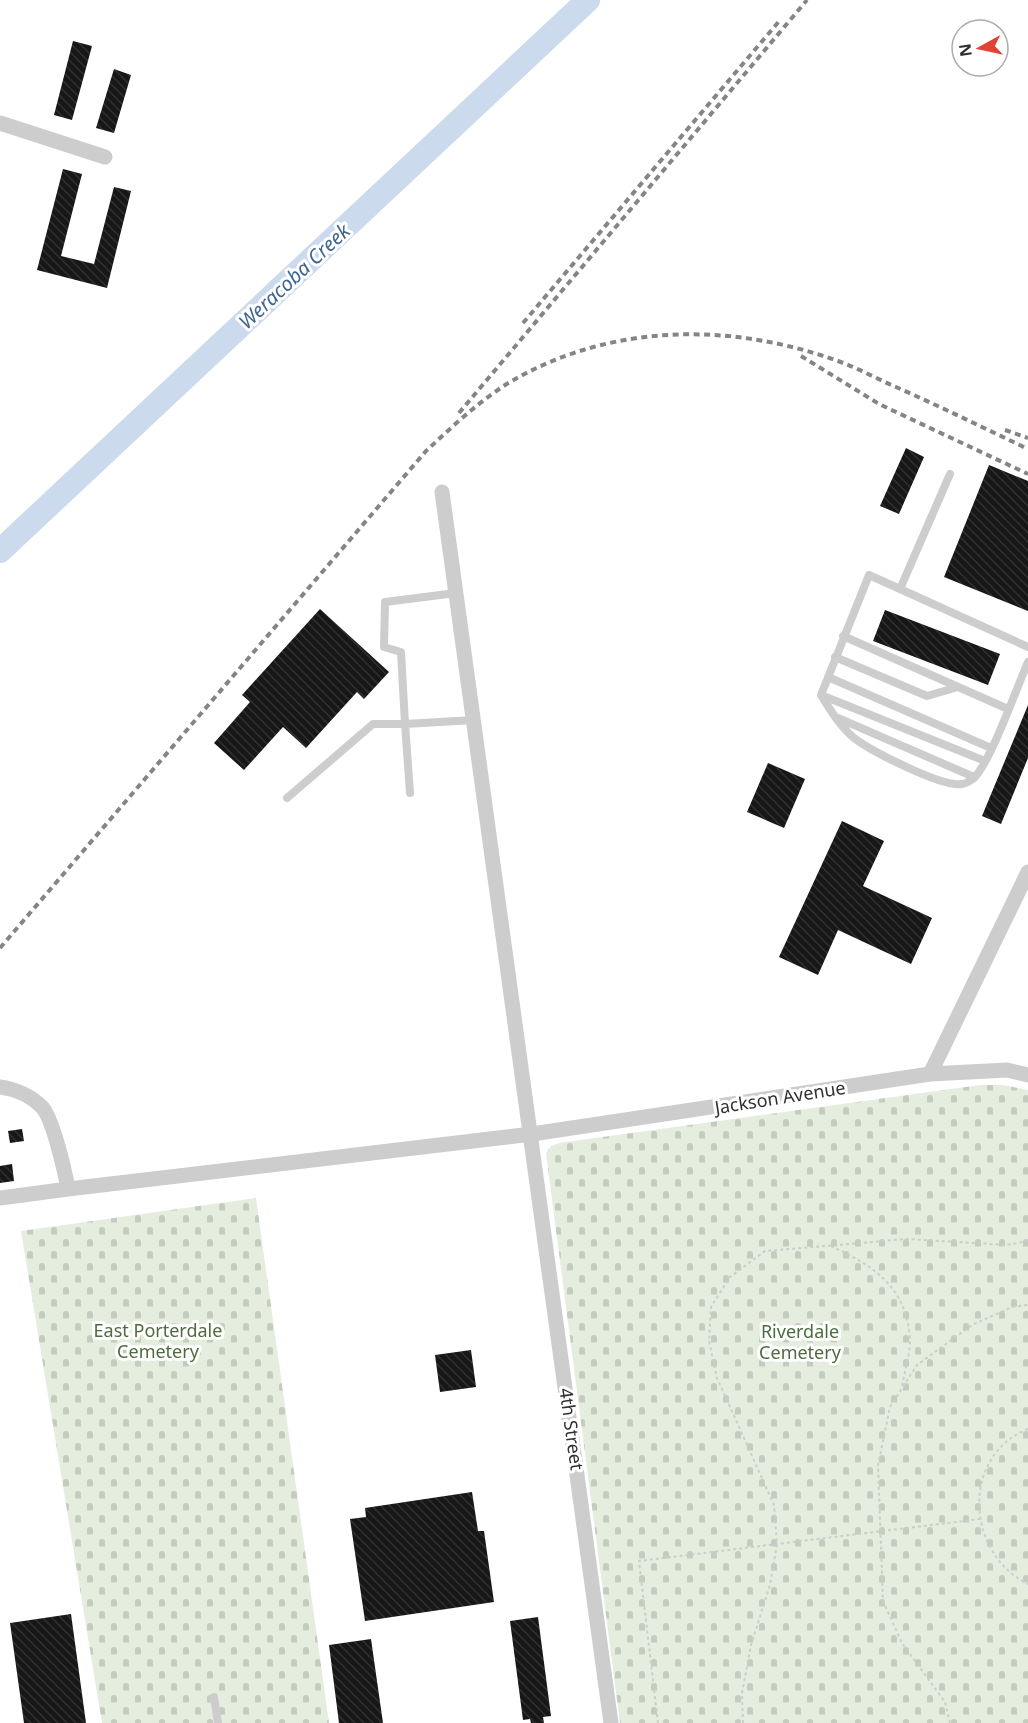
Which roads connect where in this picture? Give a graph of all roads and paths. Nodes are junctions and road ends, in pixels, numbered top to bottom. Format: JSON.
{"nodes":[{"id":1,"x":0,"y":123,"type":"edge"},
{"id":2,"x":105,"y":157,"type":"dead end"},
{"id":3,"x":950,"y":474,"type":"dead end"},
{"id":4,"x":442,"y":492,"type":"dead end"},
{"id":5,"x":900,"y":589,"type":"junction"},
{"id":6,"x":456,"y":593,"type":"junction"},
{"id":7,"x":843,"y":636,"type":"junction"},
{"id":8,"x":1028,"y":647,"type":"edge"},
{"id":9,"x":835,"y":657,"type":"junction"},
{"id":10,"x":1028,"y":662,"type":"edge"},
{"id":11,"x":828,"y":677,"type":"junction"},
{"id":12,"x":958,"y":687,"type":"junction"},
{"id":13,"x":821,"y":695,"type":"junction"},
{"id":14,"x":1008,"y":708,"type":"junction"},
{"id":15,"x":834,"y":716,"type":"junction"},
{"id":16,"x":474,"y":720,"type":"junction"},
{"id":17,"x":405,"y":724,"type":"junction"},
{"id":18,"x":991,"y":748,"type":"junction"},
{"id":19,"x":985,"y":761,"type":"junction"},
{"id":20,"x":975,"y":777,"type":"junction"},
{"id":21,"x":410,"y":793,"type":"dead end"},
{"id":22,"x":287,"y":798,"type":"dead end"},
{"id":23,"x":1028,"y":872,"type":"edge"},
{"id":24,"x":930,"y":1074,"type":"junction"},
{"id":25,"x":1028,"y":1076,"type":"edge"},
{"id":26,"x":0,"y":1087,"type":"edge"},
{"id":27,"x":532,"y":1134,"type":"junction"},
{"id":28,"x":68,"y":1189,"type":"junction"},
{"id":29,"x":0,"y":1198,"type":"edge"},
{"id":30,"x":1028,"y":1241,"type":"edge"},
{"id":31,"x":829,"y":1244,"type":"junction"},
{"id":32,"x":1028,"y":1305,"type":"edge"},
{"id":33,"x":902,"y":1388,"type":"junction"},
{"id":34,"x":1028,"y":1429,"type":"edge"},
{"id":35,"x":980,"y":1519,"type":"junction"},
{"id":36,"x":881,"y":1531,"type":"junction"},
{"id":37,"x":777,"y":1544,"type":"junction"},
{"id":38,"x":1028,"y":1584,"type":"edge"},
{"id":39,"x":214,"y":1697,"type":"dead end"},
{"id":40,"x":218,"y":1723,"type":"edge"},
{"id":41,"x":611,"y":1723,"type":"edge"},
{"id":42,"x":658,"y":1723,"type":"edge"},
{"id":43,"x":743,"y":1723,"type":"edge"},
{"id":44,"x":950,"y":1723,"type":"edge"}],
"edges":[{"from":1,"to":2,"type":"street"},
{"from":3,"to":5,"type":"lane"},
{"from":4,"to":6,"type":"street","name":"4th Street"},
{"from":5,"to":7,"type":"lane"},
{"from":5,"to":8,"type":"lane"},
{"from":6,"to":16,"type":"street","name":"4th Street"},
{"from":6,"to":17,"type":"lane"},
{"from":7,"to":9,"type":"lane"},
{"from":7,"to":12,"type":"lane"},
{"from":9,"to":11,"type":"lane"},
{"from":9,"to":12,"type":"lane"},
{"from":10,"to":14,"type":"lane"},
{"from":11,"to":13,"type":"lane"},
{"from":11,"to":18,"type":"lane"},
{"from":12,"to":14,"type":"lane"},
{"from":13,"to":15,"type":"lane"},
{"from":13,"to":19,"type":"lane"},
{"from":14,"to":18,"type":"lane"},
{"from":15,"to":20,"type":"lane"},
{"from":15,"to":20,"type":"lane"},
{"from":16,"to":17,"type":"lane"},
{"from":16,"to":27,"type":"street","name":"4th Street"},
{"from":17,"to":21,"type":"lane"},
{"from":17,"to":22,"type":"lane"},
{"from":18,"to":19,"type":"lane"},
{"from":19,"to":20,"type":"lane"},
{"from":23,"to":24,"type":"street"},
{"from":24,"to":25,"type":"street","name":"Jackson Avenue"},
{"from":24,"to":27,"type":"street","name":"Jackson Avenue"},
{"from":26,"to":28,"type":"street"},
{"from":27,"to":28,"type":"street","name":"Jackson Avenue"},
{"from":27,"to":41,"type":"street","name":"4th Street"},
{"from":28,"to":29,"type":"street","name":"Jackson Avenue"},
{"from":30,"to":31,"type":"path"},
{"from":31,"to":33,"type":"path"},
{"from":31,"to":37,"type":"path"},
{"from":32,"to":33,"type":"path"},
{"from":33,"to":36,"type":"path"},
{"from":34,"to":35,"type":"path"},
{"from":35,"to":36,"type":"path"},
{"from":35,"to":38,"type":"path"},
{"from":36,"to":37,"type":"path"},
{"from":36,"to":44,"type":"path"},
{"from":37,"to":42,"type":"path"},
{"from":37,"to":43,"type":"path"},
{"from":39,"to":40,"type":"lane"}]}
